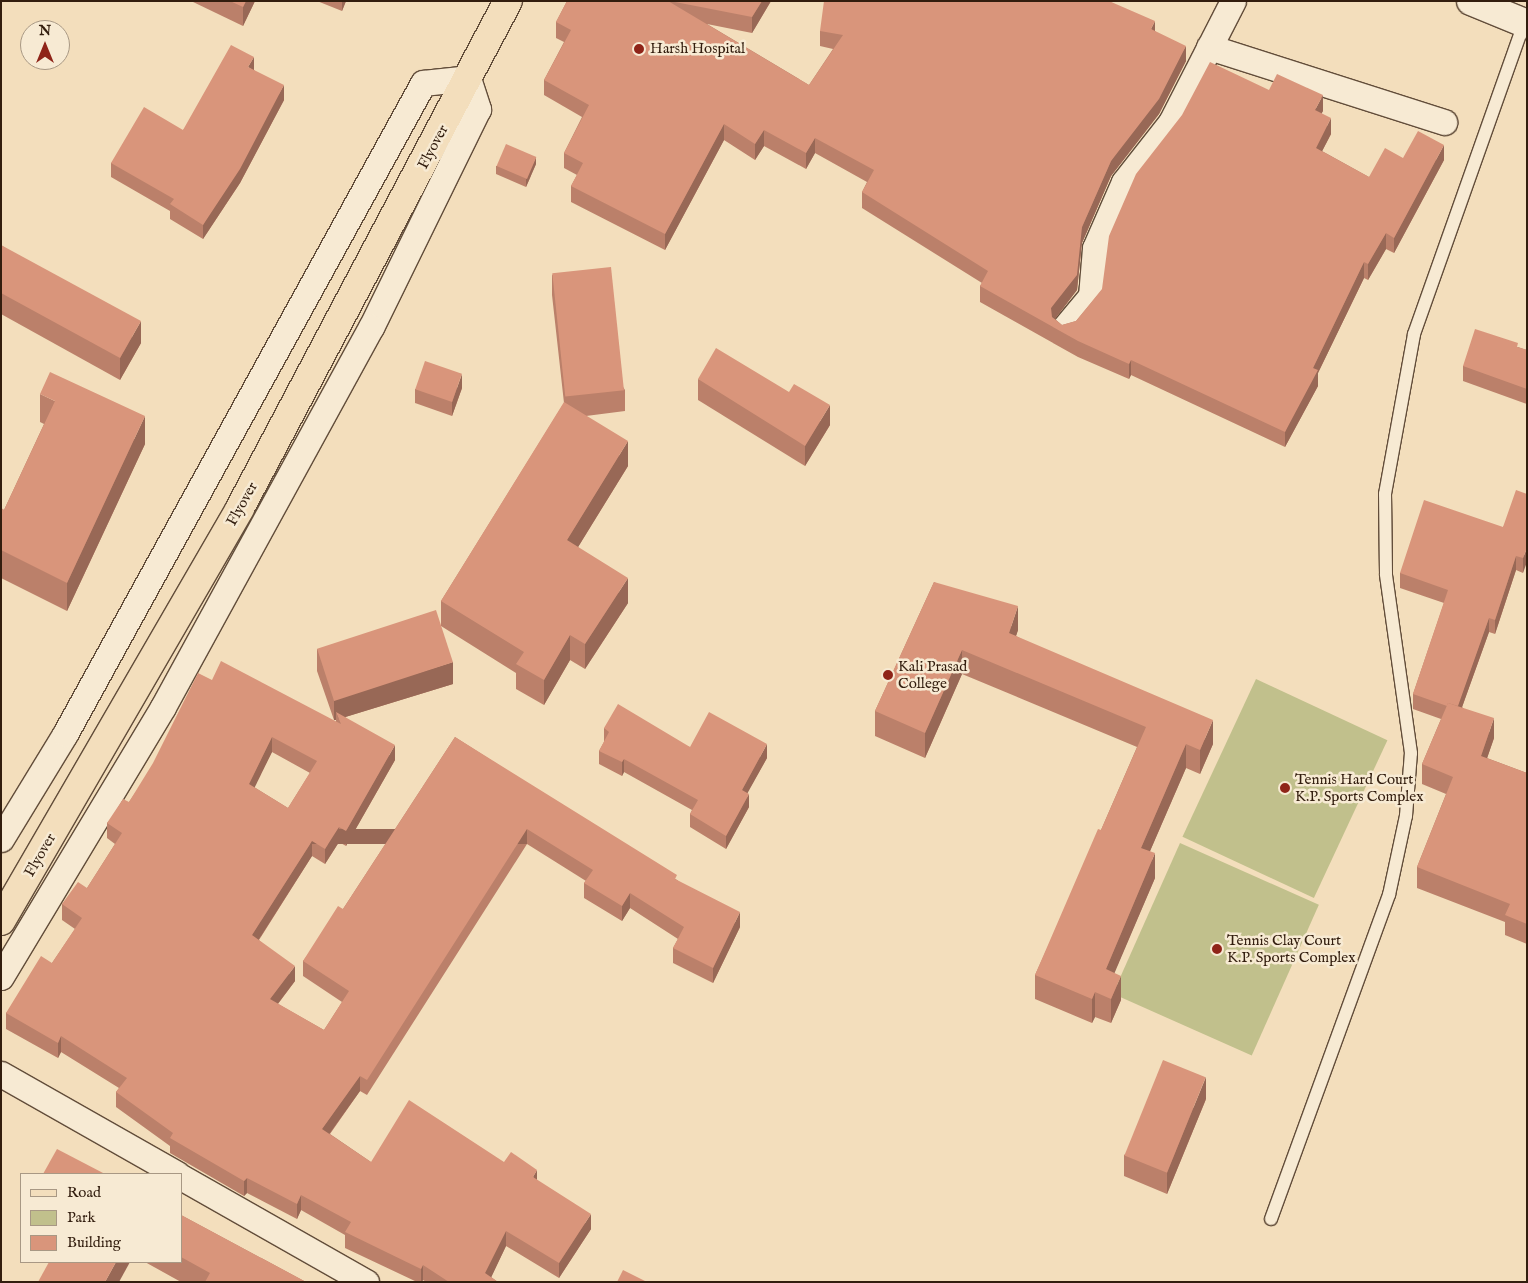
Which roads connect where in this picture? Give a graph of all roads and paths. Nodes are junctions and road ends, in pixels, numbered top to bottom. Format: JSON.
{"nodes":[{"id":1,"x":508,"y":1,"type":"edge"},
{"id":2,"x":1233,"y":1,"type":"edge"},
{"id":3,"x":1470,"y":1,"type":"edge"},
{"id":4,"x":1525,"y":24,"type":"edge"},
{"id":5,"x":1209,"y":47,"type":"junction"},
{"id":6,"x":468,"y":78,"type":"junction"},
{"id":7,"x":1444,"y":122,"type":"dead end"},
{"id":8,"x":1065,"y":327,"type":"edge"},
{"id":9,"x":1,"y":839,"type":"edge"},
{"id":10,"x":1,"y":921,"type":"edge"},
{"id":11,"x":1,"y":977,"type":"edge"},
{"id":12,"x":1,"y":1074,"type":"edge"},
{"id":13,"x":175,"y":1173,"type":"edge"},
{"id":14,"x":182,"y":1178,"type":"edge"},
{"id":15,"x":1271,"y":1219,"type":"dead end"},
{"id":16,"x":366,"y":1282,"type":"edge"}],
"edges":[{"from":1,"to":6,"type":"main road","name":"Flyover"},
{"from":2,"to":5,"type":"street"},
{"from":3,"to":4,"type":"main road"},
{"from":4,"to":15,"type":"lane"},
{"from":5,"to":7,"type":"street"},
{"from":5,"to":8,"type":"street"},
{"from":6,"to":9,"type":"street"},
{"from":6,"to":10,"type":"main road","name":"Flyover"},
{"from":6,"to":11,"type":"street"},
{"from":12,"to":13,"type":"street"},
{"from":14,"to":16,"type":"street"}]}
